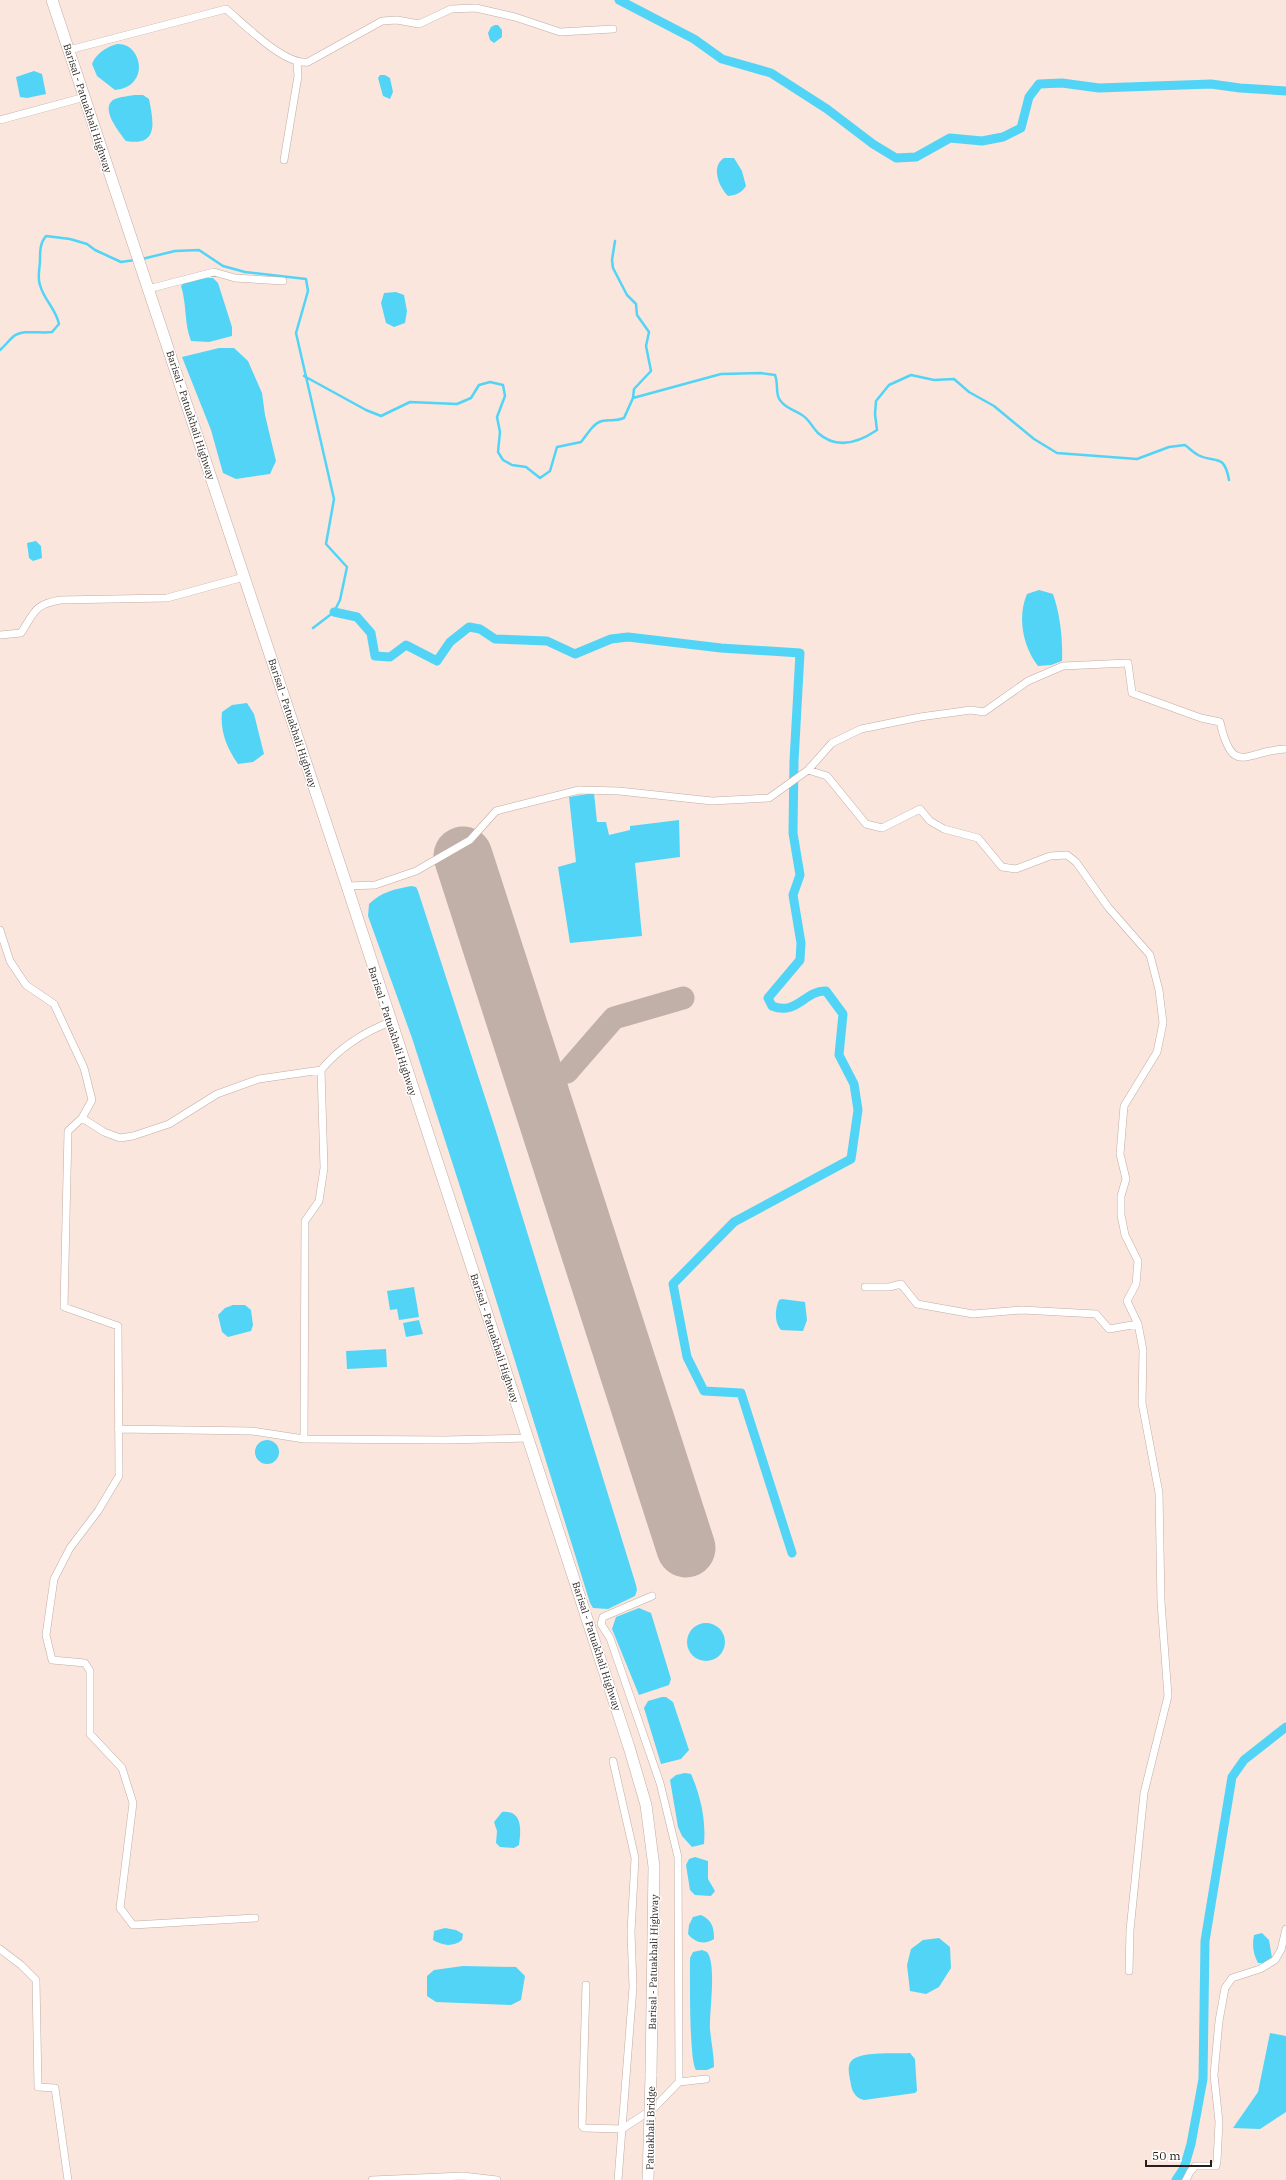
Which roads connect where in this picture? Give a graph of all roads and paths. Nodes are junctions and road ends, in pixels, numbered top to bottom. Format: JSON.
{"nodes":[{"id":1,"x":52,"y":0,"type":"edge"},
{"id":2,"x":613,"y":29,"type":"dead end"},
{"id":3,"x":69,"y":50,"type":"junction"},
{"id":4,"x":297,"y":63,"type":"junction"},
{"id":5,"x":85,"y":97,"type":"junction"},
{"id":6,"x":0,"y":120,"type":"edge"},
{"id":7,"x":284,"y":160,"type":"dead end"},
{"id":8,"x":283,"y":281,"type":"dead end"},
{"id":9,"x":148,"y":289,"type":"junction"},
{"id":10,"x":244,"y":577,"type":"junction"},
{"id":11,"x":0,"y":634,"type":"edge"},
{"id":12,"x":1286,"y":749,"type":"edge"},
{"id":13,"x":808,"y":770,"type":"junction"},
{"id":14,"x":347,"y":886,"type":"junction"},
{"id":15,"x":0,"y":930,"type":"edge"},
{"id":16,"x":390,"y":1022,"type":"junction"},
{"id":17,"x":321,"y":1070,"type":"junction"},
{"id":18,"x":82,"y":1118,"type":"junction"},
{"id":19,"x":865,"y":1287,"type":"dead end"},
{"id":20,"x":1138,"y":1324,"type":"junction"},
{"id":21,"x":118,"y":1429,"type":"junction"},
{"id":22,"x":529,"y":1438,"type":"junction"},
{"id":23,"x":304,"y":1439,"type":"junction"},
{"id":24,"x":652,"y":1596,"type":"dead end"},
{"id":25,"x":613,"y":1761,"type":"dead end"},
{"id":26,"x":255,"y":1918,"type":"dead end"},
{"id":27,"x":1286,"y":1929,"type":"edge"},
{"id":28,"x":0,"y":1950,"type":"edge"},
{"id":29,"x":1129,"y":1971,"type":"dead end"},
{"id":30,"x":586,"y":1985,"type":"dead end"},
{"id":31,"x":651,"y":2076,"type":"joint"},
{"id":32,"x":706,"y":2080,"type":"dead end"},
{"id":33,"x":679,"y":2082,"type":"junction"},
{"id":34,"x":622,"y":2129,"type":"junction"},
{"id":35,"x":68,"y":2180,"type":"edge"},
{"id":36,"x":372,"y":2180,"type":"edge"},
{"id":37,"x":497,"y":2180,"type":"edge"},
{"id":38,"x":618,"y":2180,"type":"edge"},
{"id":39,"x":648,"y":2180,"type":"edge"},
{"id":40,"x":1186,"y":2180,"type":"edge"}],
"edges":[{"from":1,"to":3,"type":"highway","name":"Barisal - Patuakhali Highway"},
{"from":2,"to":4,"type":"street"},
{"from":3,"to":4,"type":"street"},
{"from":3,"to":5,"type":"highway","name":"Barisal - Patuakhali Highway"},
{"from":4,"to":7,"type":"street"},
{"from":5,"to":6,"type":"street"},
{"from":5,"to":9,"type":"highway","name":"Barisal - Patuakhali Highway"},
{"from":8,"to":9,"type":"street"},
{"from":9,"to":10,"type":"highway","name":"Barisal - Patuakhali Highway"},
{"from":10,"to":11,"type":"street"},
{"from":10,"to":14,"type":"highway","name":"Barisal - Patuakhali Highway"},
{"from":12,"to":13,"type":"street"},
{"from":13,"to":14,"type":"street"},
{"from":13,"to":20,"type":"street"},
{"from":14,"to":16,"type":"highway","name":"Barisal - Patuakhali Highway"},
{"from":15,"to":18,"type":"street"},
{"from":16,"to":17,"type":"street"},
{"from":16,"to":22,"type":"highway","name":"Barisal - Patuakhali Highway"},
{"from":17,"to":18,"type":"street"},
{"from":17,"to":23,"type":"street"},
{"from":18,"to":21,"type":"street"},
{"from":19,"to":20,"type":"street"},
{"from":20,"to":29,"type":"street"},
{"from":21,"to":23,"type":"street"},
{"from":21,"to":26,"type":"street"},
{"from":22,"to":23,"type":"street"},
{"from":22,"to":31,"type":"highway","name":"Barisal - Patuakhali Highway"},
{"from":24,"to":33,"type":"street"},
{"from":25,"to":34,"type":"street"},
{"from":27,"to":40,"type":"street"},
{"from":28,"to":35,"type":"street"},
{"from":30,"to":34,"type":"street"},
{"from":31,"to":39,"type":"highway","name":"Patuakhali Bridge","bridge":true},
{"from":32,"to":33,"type":"street"},
{"from":33,"to":34,"type":"street"},
{"from":34,"to":38,"type":"street"},
{"from":36,"to":37,"type":"street"}]}
